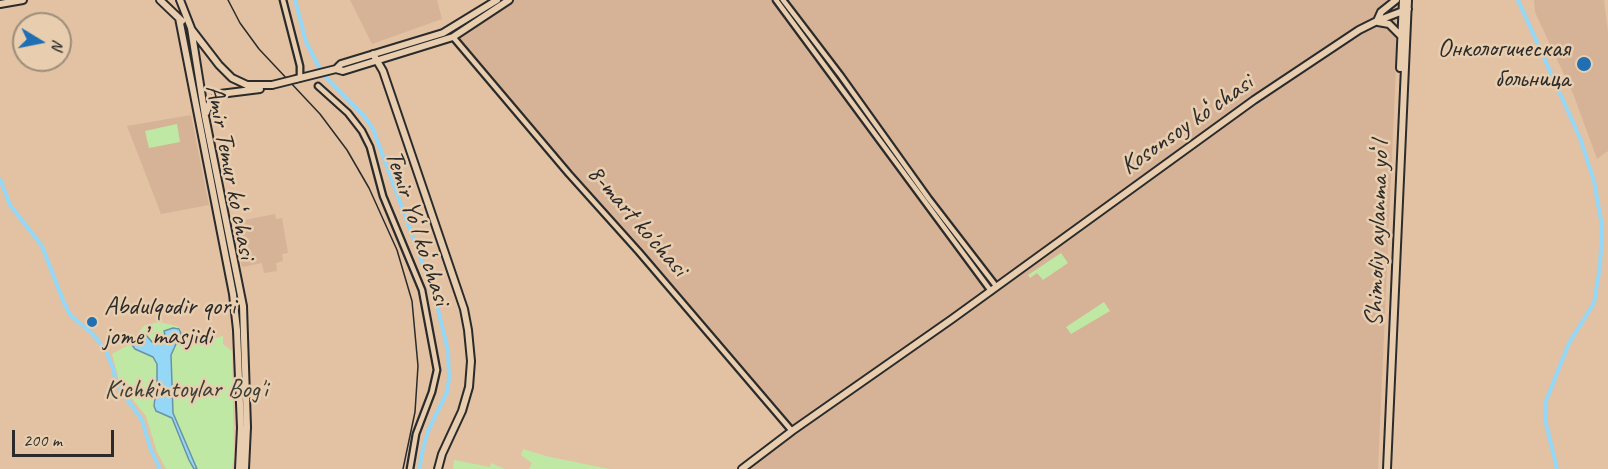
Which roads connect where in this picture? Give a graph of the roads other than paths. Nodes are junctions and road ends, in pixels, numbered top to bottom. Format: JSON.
{"nodes":[{"id":1,"x":22,"y":0,"type":"edge"},
{"id":2,"x":160,"y":0,"type":"edge"},
{"id":3,"x":180,"y":0,"type":"edge"},
{"id":4,"x":283,"y":0,"type":"edge"},
{"id":5,"x":497,"y":0,"type":"edge"},
{"id":6,"x":510,"y":0,"type":"edge"},
{"id":7,"x":776,"y":0,"type":"edge"},
{"id":8,"x":783,"y":0,"type":"edge"},
{"id":9,"x":1396,"y":0,"type":"edge"},
{"id":10,"x":1403,"y":0,"type":"edge"},
{"id":11,"x":1408,"y":0,"type":"edge"},
{"id":12,"x":0,"y":4,"type":"edge"},
{"id":13,"x":1405,"y":10,"type":"junction"},
{"id":14,"x":179,"y":18,"type":"junction"},
{"id":15,"x":1375,"y":21,"type":"junction"},
{"id":16,"x":190,"y":27,"type":"junction"},
{"id":17,"x":453,"y":37,"type":"junction"},
{"id":18,"x":1402,"y":37,"type":"junction"},
{"id":19,"x":391,"y":56,"type":"junction"},
{"id":20,"x":375,"y":57,"type":"junction"},
{"id":21,"x":367,"y":63,"type":"junction"},
{"id":22,"x":336,"y":69,"type":"junction"},
{"id":23,"x":382,"y":71,"type":"junction"},
{"id":24,"x":301,"y":78,"type":"junction"},
{"id":25,"x":272,"y":85,"type":"junction"},
{"id":26,"x":318,"y":86,"type":"dead end"},
{"id":27,"x":205,"y":116,"type":"junction"},
{"id":28,"x":223,"y":221,"type":"junction"},
{"id":29,"x":1393,"y":275,"type":"junction"},
{"id":30,"x":994,"y":289,"type":"junction"},
{"id":31,"x":244,"y":427,"type":"junction"},
{"id":32,"x":792,"y":431,"type":"junction"},
{"id":33,"x":238,"y":469,"type":"edge"},
{"id":34,"x":245,"y":469,"type":"edge"},
{"id":35,"x":410,"y":469,"type":"edge"},
{"id":36,"x":438,"y":469,"type":"edge"},
{"id":37,"x":742,"y":469,"type":"edge"},
{"id":38,"x":1386,"y":469,"type":"edge"}],
"edges":[{"from":1,"to":12,"type":"main road"},
{"from":2,"to":14,"type":"main road"},
{"from":3,"to":16,"type":"main road","name":"Amir Temur koʻchasi"},
{"from":4,"to":24,"type":"street"},
{"from":5,"to":20,"type":"main road"},
{"from":6,"to":17,"type":"main road"},
{"from":7,"to":30,"type":"street"},
{"from":8,"to":30,"type":"street"},
{"from":9,"to":15,"type":"main road"},
{"from":10,"to":13,"type":"main road","name":"Shimoliy aylanma yoʻl"},
{"from":11,"to":13,"type":"main road","name":"Shimoliy aylanma yoʻl"},
{"from":13,"to":15,"type":"main road","name":"Kosonsoy koʻchasi"},
{"from":13,"to":18,"type":"main road","name":"Shimoliy aylanma yoʻl"},
{"from":13,"to":29,"type":"main road","name":"Shimoliy aylanma yoʻl"},
{"from":14,"to":16,"type":"main road"},
{"from":14,"to":28,"type":"main road","name":"Amir Temur koʻchasi"},
{"from":15,"to":18,"type":"main road"},
{"from":15,"to":30,"type":"main road","name":"Kosonsoy koʻchasi"},
{"from":16,"to":25,"type":"main road"},
{"from":16,"to":27,"type":"main road","name":"Amir Temur koʻchasi"},
{"from":17,"to":19,"type":"main road"},
{"from":17,"to":32,"type":"street","name":"8-mart ko'chasi"},
{"from":18,"to":29,"type":"main road","name":"Shimoliy aylanma yoʻl"},
{"from":19,"to":20,"type":"main road"},
{"from":19,"to":23,"type":"main road"},
{"from":20,"to":21,"type":"main road"},
{"from":20,"to":22,"type":"main road"},
{"from":20,"to":23,"type":"main road"},
{"from":21,"to":22,"type":"main road"},
{"from":21,"to":23,"type":"main road"},
{"from":22,"to":24,"type":"main road"},
{"from":23,"to":36,"type":"main road"},
{"from":24,"to":25,"type":"main road","bridge":true},
{"from":25,"to":27,"type":"main road"},
{"from":26,"to":35,"type":"street","name":"Temir Yoʻl koʻchasi"},
{"from":27,"to":28,"type":"main road","name":"Amir Temur koʻchasi"},
{"from":28,"to":31,"type":"main road","name":"Amir Temur koʻchasi"},
{"from":29,"to":38,"type":"main road","name":"Shimoliy aylanma yoʻl"},
{"from":30,"to":32,"type":"main road","name":"Kosonsoy koʻchasi"},
{"from":31,"to":33,"type":"main road","name":"Amir Temur koʻchasi"},
{"from":31,"to":34,"type":"main road","name":"Amir Temur koʻchasi"},
{"from":32,"to":37,"type":"main road","name":"Kosonsoy koʻchasi"}]}
